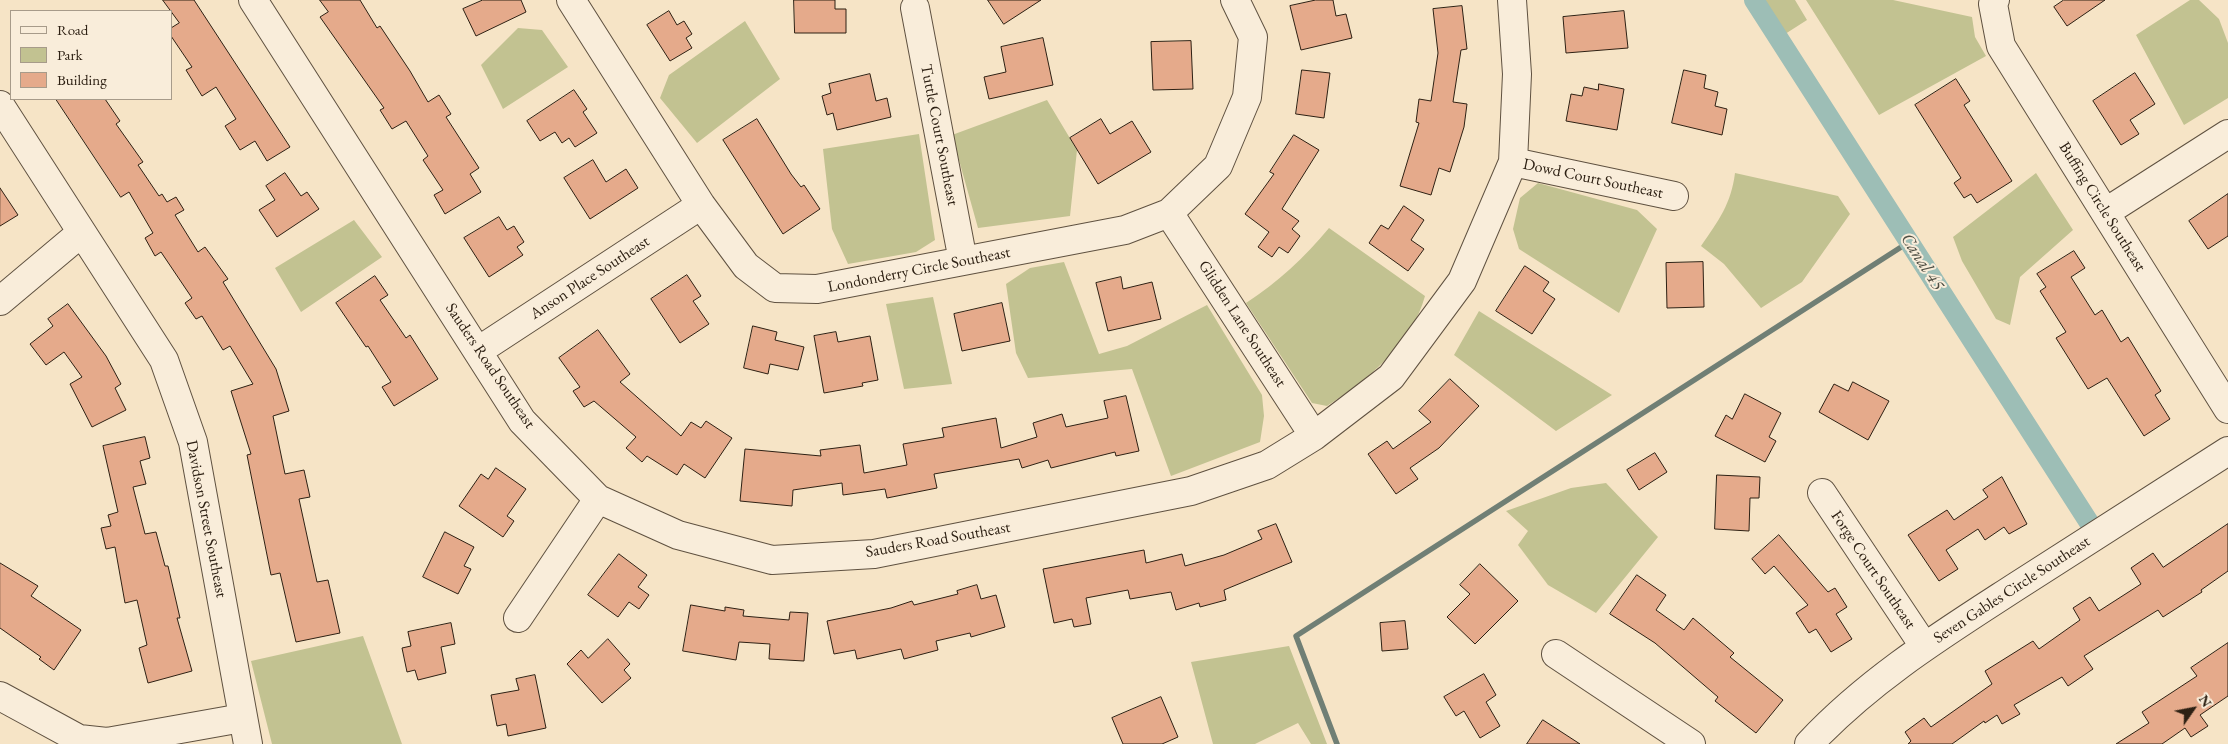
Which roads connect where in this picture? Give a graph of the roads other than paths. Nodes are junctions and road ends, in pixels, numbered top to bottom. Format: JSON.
{"nodes":[{"id":1,"x":253,"y":0,"type":"edge"},
{"id":2,"x":571,"y":0,"type":"edge"},
{"id":3,"x":1235,"y":0,"type":"edge"},
{"id":4,"x":1512,"y":0,"type":"edge"},
{"id":5,"x":1995,"y":0,"type":"edge"},
{"id":6,"x":915,"y":8,"type":"dead end"},
{"id":7,"x":0,"y":105,"type":"edge"},
{"id":8,"x":2228,"y":134,"type":"edge"},
{"id":9,"x":1513,"y":162,"type":"junction"},
{"id":10,"x":1674,"y":196,"type":"dead end"},
{"id":11,"x":701,"y":205,"type":"junction"},
{"id":12,"x":2106,"y":212,"type":"junction"},
{"id":13,"x":1169,"y":213,"type":"junction"},
{"id":14,"x":81,"y":233,"type":"junction"},
{"id":15,"x":963,"y":261,"type":"junction"},
{"id":16,"x":0,"y":301,"type":"edge"},
{"id":17,"x":478,"y":351,"type":"junction"},
{"id":18,"x":2228,"y":409,"type":"edge"},
{"id":19,"x":1314,"y":436,"type":"junction"},
{"id":20,"x":2228,"y":451,"type":"edge"},
{"id":21,"x":1822,"y":493,"type":"dead end"},
{"id":22,"x":598,"y":499,"type":"junction"},
{"id":23,"x":518,"y":618,"type":"dead end"},
{"id":24,"x":1924,"y":646,"type":"junction"},
{"id":25,"x":1556,"y":654,"type":"dead end"},
{"id":26,"x":0,"y":696,"type":"edge"},
{"id":27,"x":245,"y":731,"type":"edge"},
{"id":28,"x":1691,"y":744,"type":"edge"},
{"id":29,"x":1809,"y":744,"type":"edge"}],
"edges":[{"from":1,"to":17,"type":"street","name":"Sauders Road Southeast"},
{"from":2,"to":11,"type":"street","name":"Londonderry Circle Southeast"},
{"from":3,"to":13,"type":"street","name":"Londonderry Circle Southeast"},
{"from":4,"to":9,"type":"street","name":"Sauders Road Southeast"},
{"from":5,"to":12,"type":"street","name":"Buffing Circle Southeast"},
{"from":6,"to":15,"type":"street","name":"Tuttle Court Southeast"},
{"from":7,"to":14,"type":"street","name":"Davidson Street Southeast"},
{"from":8,"to":12,"type":"street"},
{"from":9,"to":10,"type":"street","name":"Dowd Court Southeast"},
{"from":9,"to":19,"type":"street","name":"Sauders Road Southeast"},
{"from":11,"to":15,"type":"street","name":"Londonderry Circle Southeast"},
{"from":11,"to":17,"type":"street","name":"Anson Place Southeast"},
{"from":12,"to":18,"type":"street","name":"Buffing Circle Southeast"},
{"from":13,"to":15,"type":"street","name":"Londonderry Circle Southeast"},
{"from":13,"to":19,"type":"street","name":"Glidden Lane Southeast"},
{"from":14,"to":16,"type":"street"},
{"from":14,"to":27,"type":"street","name":"Davidson Street Southeast"},
{"from":17,"to":22,"type":"street","name":"Sauders Road Southeast"},
{"from":19,"to":22,"type":"street","name":"Sauders Road Southeast"},
{"from":20,"to":24,"type":"street","name":"Seven Gables Circle Southeast"},
{"from":21,"to":24,"type":"street","name":"Forge Court Southeast"},
{"from":22,"to":23,"type":"street"},
{"from":24,"to":29,"type":"street","name":"Seven Gables Circle Southeast"},
{"from":25,"to":28,"type":"street"},
{"from":26,"to":27,"type":"street"}]}
